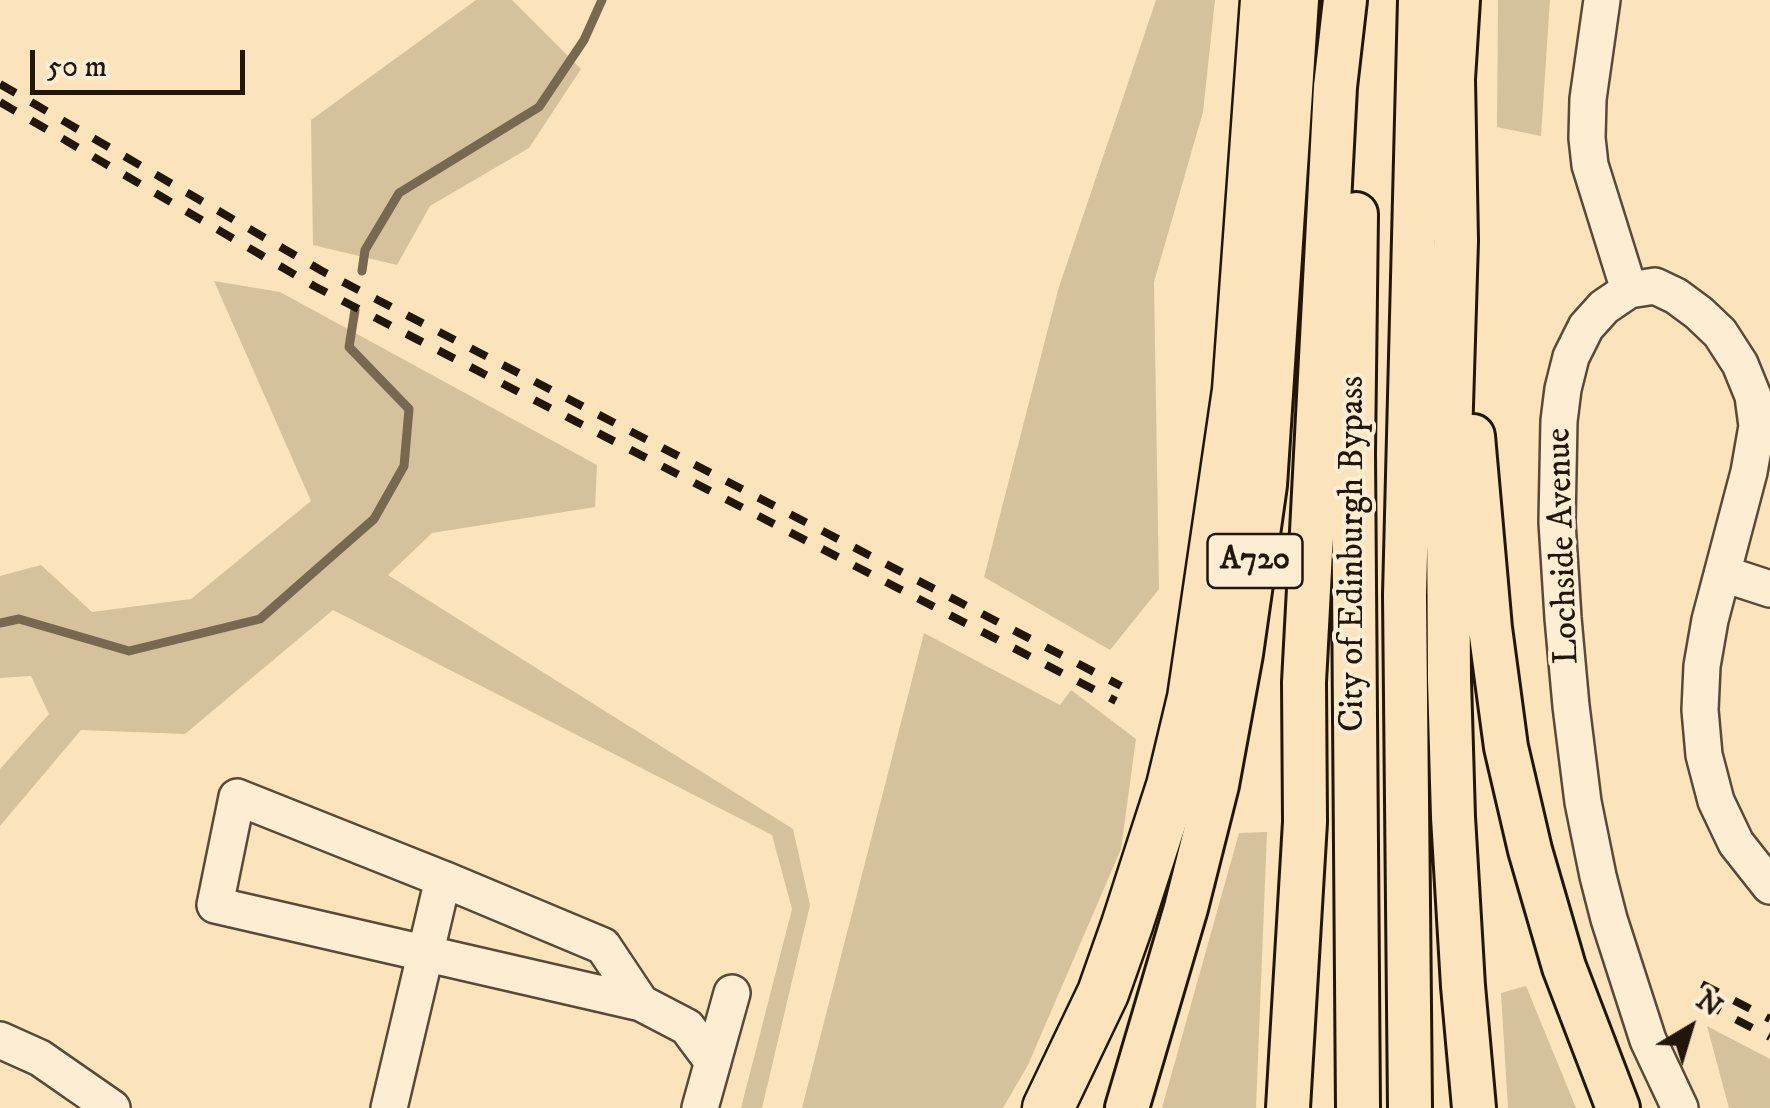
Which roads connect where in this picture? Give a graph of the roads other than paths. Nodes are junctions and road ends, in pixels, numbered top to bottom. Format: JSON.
{"nodes":[{"id":1,"x":1266,"y":0,"type":"edge"},
{"id":2,"x":1297,"y":0,"type":"edge"},
{"id":3,"x":1344,"y":0,"type":"edge"},
{"id":4,"x":1365,"y":0,"type":"edge"},
{"id":5,"x":1420,"y":0,"type":"edge"},
{"id":6,"x":1458,"y":0,"type":"edge"},
{"id":7,"x":1602,"y":0,"type":"edge"},
{"id":8,"x":1456,"y":242,"type":"junction"},
{"id":9,"x":1629,"y":290,"type":"junction"},
{"id":10,"x":1724,"y":574,"type":"junction"},
{"id":11,"x":1770,"y":589,"type":"edge"},
{"id":12,"x":443,"y":880,"type":"junction"},
{"id":13,"x":1770,"y":886,"type":"edge"},
{"id":14,"x":424,"y":954,"type":"junction"},
{"id":15,"x":732,"y":993,"type":"dead end"},
{"id":16,"x":641,"y":1003,"type":"junction"},
{"id":17,"x":0,"y":1040,"type":"edge"},
{"id":18,"x":713,"y":1062,"type":"junction"},
{"id":19,"x":112,"y":1108,"type":"edge"},
{"id":20,"x":389,"y":1108,"type":"edge"},
{"id":21,"x":700,"y":1108,"type":"edge"},
{"id":22,"x":1048,"y":1108,"type":"edge"},
{"id":23,"x":1127,"y":1108,"type":"edge"},
{"id":24,"x":1288,"y":1108,"type":"edge"},
{"id":25,"x":1358,"y":1108,"type":"edge"},
{"id":26,"x":1410,"y":1108,"type":"edge"},
{"id":27,"x":1474,"y":1108,"type":"edge"},
{"id":28,"x":1618,"y":1108,"type":"edge"},
{"id":29,"x":1680,"y":1108,"type":"edge"}],
"edges":[{"from":1,"to":22,"type":"highway"},
{"from":2,"to":23,"type":"main road","number":"A720"},
{"from":3,"to":24,"type":"main road","number":"A720"},
{"from":4,"to":25,"type":"main road","name":"City of Edinburgh Bypass","number":"A720"},
{"from":5,"to":26,"type":"main road","name":"City of Edinburgh Bypass"},
{"from":6,"to":8,"type":"main road"},
{"from":7,"to":9,"type":"street"},
{"from":8,"to":27,"type":"main road"},
{"from":8,"to":28,"type":"main road"},
{"from":9,"to":10,"type":"street"},
{"from":9,"to":29,"type":"street","name":"Lochside Avenue"},
{"from":10,"to":11,"type":"street"},
{"from":10,"to":13,"type":"street"},
{"from":12,"to":14,"type":"street"},
{"from":12,"to":14,"type":"street"},
{"from":12,"to":16,"type":"street"},
{"from":14,"to":16,"type":"street"},
{"from":14,"to":20,"type":"street"},
{"from":15,"to":18,"type":"street"},
{"from":16,"to":18,"type":"street"},
{"from":17,"to":19,"type":"street"},
{"from":18,"to":21,"type":"street"}]}
